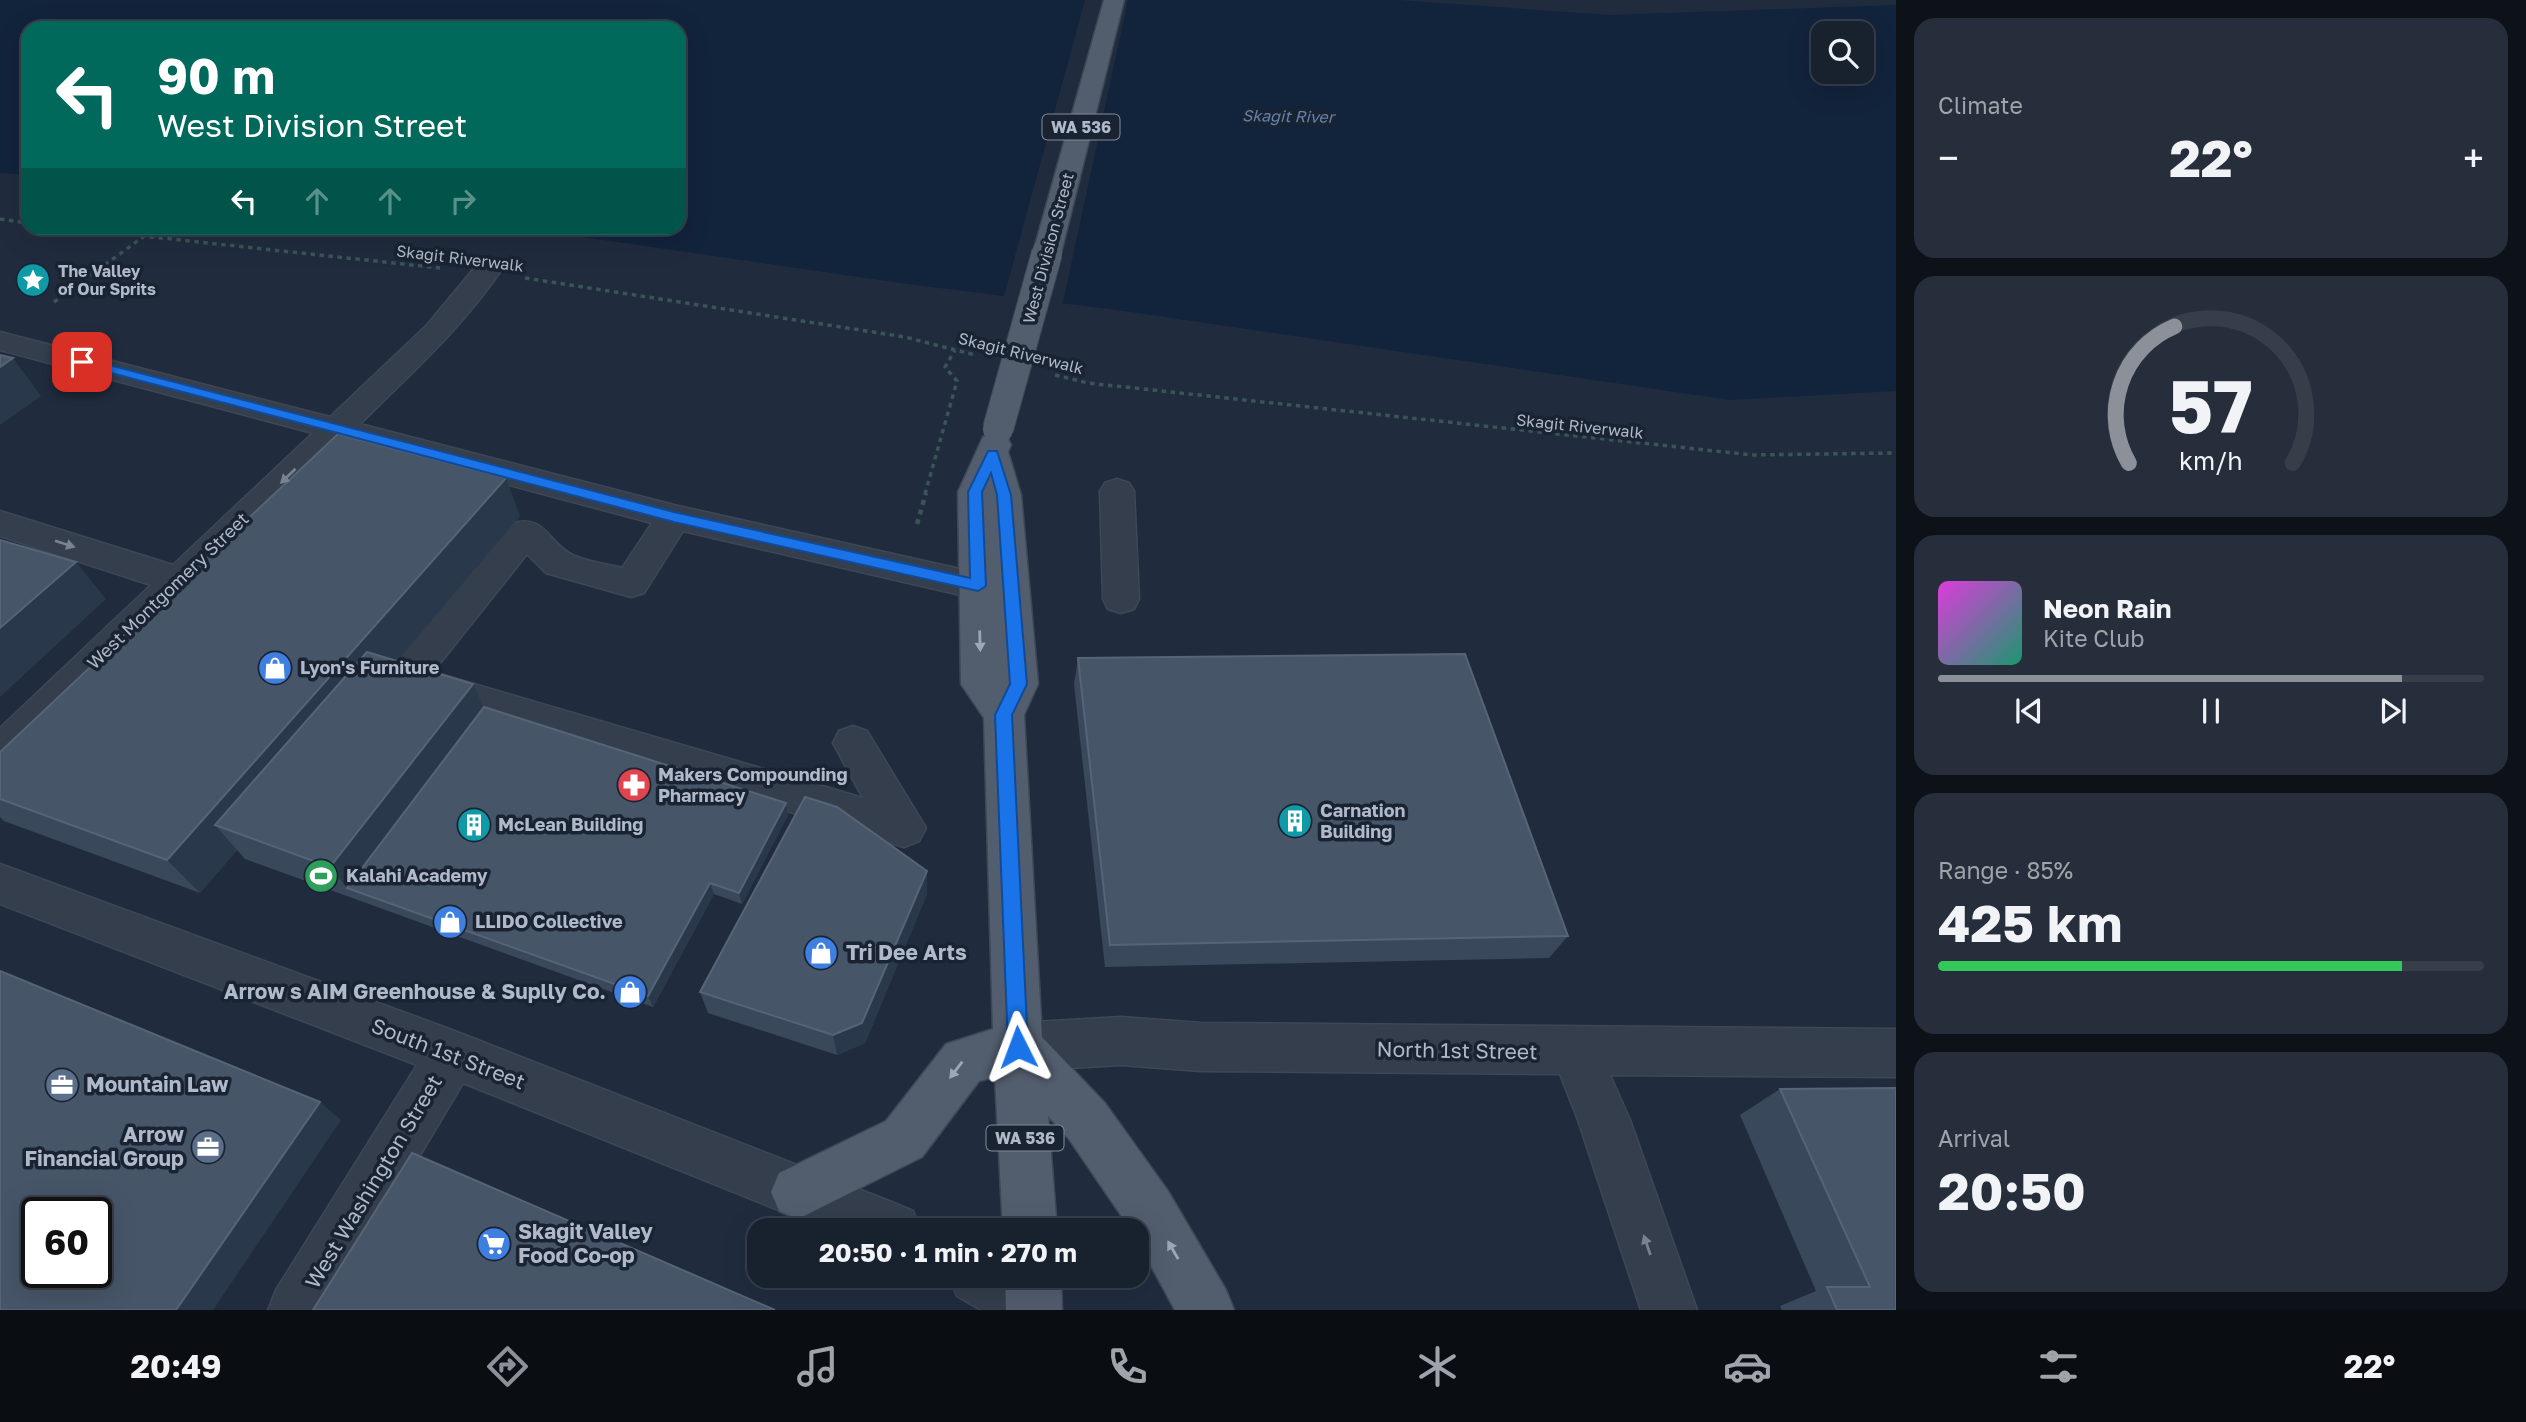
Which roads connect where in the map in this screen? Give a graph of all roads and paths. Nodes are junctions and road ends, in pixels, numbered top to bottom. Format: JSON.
{"nodes":[{"id":1,"x":1114,"y":0,"type":"edge"},
{"id":2,"x":0,"y":219,"type":"edge"},
{"id":3,"x":21,"y":222,"type":"edge"},
{"id":4,"x":134,"y":235,"type":"edge"},
{"id":5,"x":143,"y":236,"type":"junction"},
{"id":6,"x":486,"y":272,"type":"junction"},
{"id":7,"x":54,"y":302,"type":"dead end"},
{"id":8,"x":0,"y":341,"type":"edge"},
{"id":9,"x":955,"y":349,"type":"junction"},
{"id":10,"x":982,"y":356,"type":"dead end"},
{"id":11,"x":1048,"y":373,"type":"dead end"},
{"id":12,"x":337,"y":429,"type":"junction"},
{"id":13,"x":995,"y":442,"type":"junction"},
{"id":14,"x":1896,"y":453,"type":"edge"},
{"id":15,"x":1117,"y":491,"type":"dead end"},
{"id":16,"x":674,"y":517,"type":"junction"},
{"id":17,"x":0,"y":523,"type":"edge"},
{"id":18,"x":917,"y":524,"type":"dead end"},
{"id":19,"x":179,"y":581,"type":"junction"},
{"id":20,"x":978,"y":586,"type":"junction"},
{"id":21,"x":1121,"y":599,"type":"dead end"},
{"id":22,"x":1004,"y":715,"type":"junction"},
{"id":23,"x":853,"y":743,"type":"dead end"},
{"id":24,"x":0,"y":754,"type":"edge"},
{"id":25,"x":0,"y":884,"type":"edge"},
{"id":26,"x":1018,"y":1047,"type":"junction"},
{"id":27,"x":1576,"y":1052,"type":"junction"},
{"id":28,"x":452,"y":1054,"type":"junction"},
{"id":29,"x":1896,"y":1054,"type":"edge"},
{"id":30,"x":798,"y":1192,"type":"junction"},
{"id":31,"x":864,"y":1218,"type":"edge"},
{"id":32,"x":1030,"y":1218,"type":"edge"},
{"id":33,"x":997,"y":1288,"type":"edge"},
{"id":34,"x":1033,"y":1288,"type":"edge"},
{"id":35,"x":296,"y":1310,"type":"edge"},
{"id":36,"x":1034,"y":1310,"type":"edge"},
{"id":37,"x":1206,"y":1310,"type":"edge"},
{"id":38,"x":1669,"y":1310,"type":"edge"}],
"edges":[{"from":1,"to":13,"type":"main road","name":"West Division Street","number":"WA 536","bridge":true},
{"from":2,"to":3,"type":"path"},
{"from":4,"to":5,"type":"path","name":"Skagit Riverwalk"},
{"from":5,"to":6,"type":"path","name":"Skagit Riverwalk"},
{"from":5,"to":7,"type":"path"},
{"from":6,"to":9,"type":"path","name":"Skagit Riverwalk"},
{"from":6,"to":12,"type":"street","name":"West Montgomery Street"},
{"from":8,"to":12,"type":"street"},
{"from":9,"to":10,"type":"path","name":"Skagit Riverwalk"},
{"from":9,"to":18,"type":"path"},
{"from":11,"to":14,"type":"path","name":"Skagit Riverwalk"},
{"from":12,"to":16,"type":"street"},
{"from":12,"to":19,"type":"street","name":"West Montgomery Street","one_way":true},
{"from":13,"to":20,"type":"main road","name":"West Division Street","number":"WA 536"},
{"from":13,"to":22,"type":"main road","number":"WA 536"},
{"from":15,"to":21,"type":"street"},
{"from":16,"to":20,"type":"street"},
{"from":16,"to":23,"type":"street"},
{"from":17,"to":19,"type":"street","one_way":true},
{"from":19,"to":24,"type":"street","name":"West Montgomery Street"},
{"from":20,"to":22,"type":"main road","name":"West Division Street","number":"WA 536","one_way":true},
{"from":22,"to":26,"type":"main road","number":"WA 536"},
{"from":25,"to":28,"type":"street","name":"South 1st Street"},
{"from":26,"to":27,"type":"street","name":"North 1st Street"},
{"from":26,"to":30,"type":"main road","one_way":true},
{"from":26,"to":32,"type":"main road","number":"WA 536"},
{"from":37,"to":26,"type":"main road","one_way":true},
{"from":27,"to":29,"type":"street","name":"North 1st Street"},
{"from":38,"to":27,"type":"street","one_way":true},
{"from":28,"to":30,"type":"street","name":"South 1st Street"},
{"from":28,"to":35,"type":"street","name":"West Washington Street"},
{"from":30,"to":31,"type":"street","name":"South 1st Street"},
{"from":33,"to":36,"type":"street"},
{"from":34,"to":36,"type":"main road"}]}
